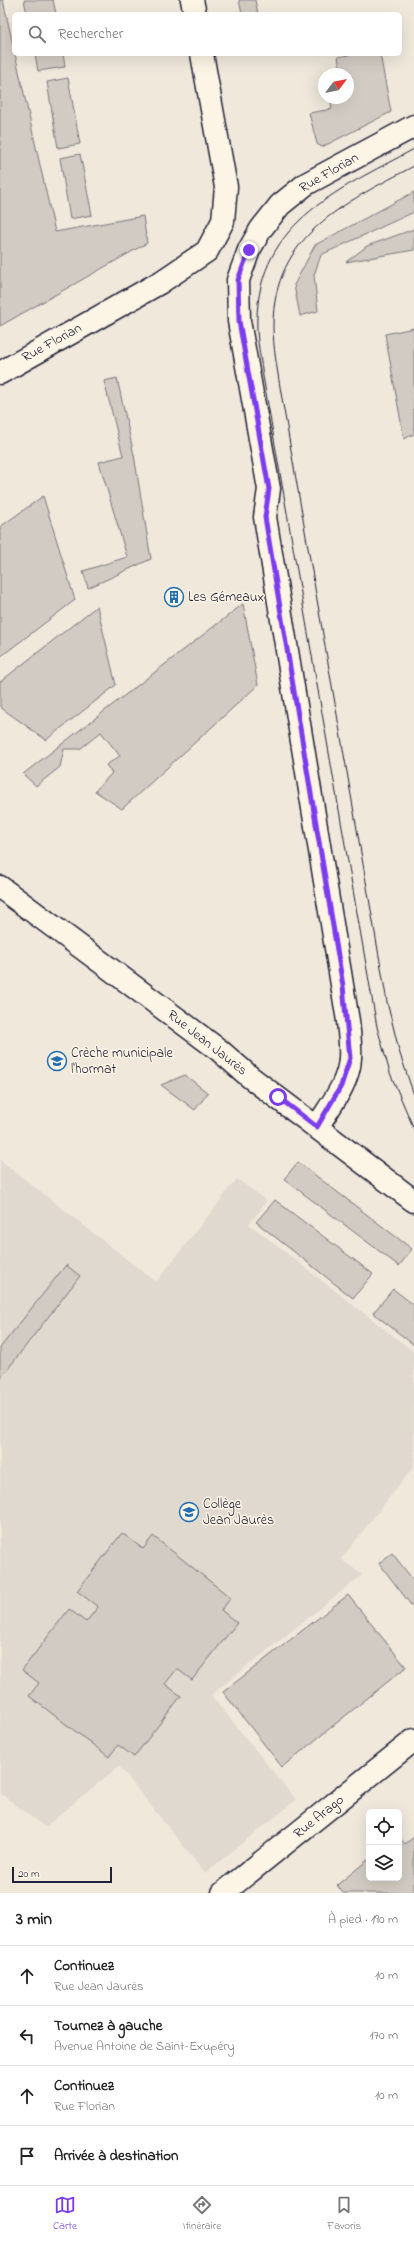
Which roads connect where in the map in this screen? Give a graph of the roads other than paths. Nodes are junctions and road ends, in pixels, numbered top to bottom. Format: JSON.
{"nodes":[{"id":1,"x":192,"y":0,"type":"edge"},
{"id":2,"x":195,"y":12,"type":"edge"},
{"id":3,"x":202,"y":56,"type":"edge"},
{"id":4,"x":414,"y":126,"type":"edge"},
{"id":5,"x":0,"y":373,"type":"edge"},
{"id":6,"x":0,"y":887,"type":"edge"},
{"id":7,"x":317,"y":1127,"type":"junction"},
{"id":8,"x":414,"y":1201,"type":"edge"},
{"id":9,"x":414,"y":1740,"type":"edge"},
{"id":10,"x":223,"y":1893,"type":"edge"}],
"edges":[{"from":1,"to":2,"type":"street"},
{"from":3,"to":5,"type":"street","name":"Rue Florian"},
{"from":4,"to":7,"type":"street","name":"Rue Florian"},
{"from":6,"to":7,"type":"street","name":"Rue Jean Jaurès"},
{"from":7,"to":8,"type":"street","name":"Rue Jean Jaurès"},
{"from":9,"to":10,"type":"street","name":"Rue Arago"}]}
